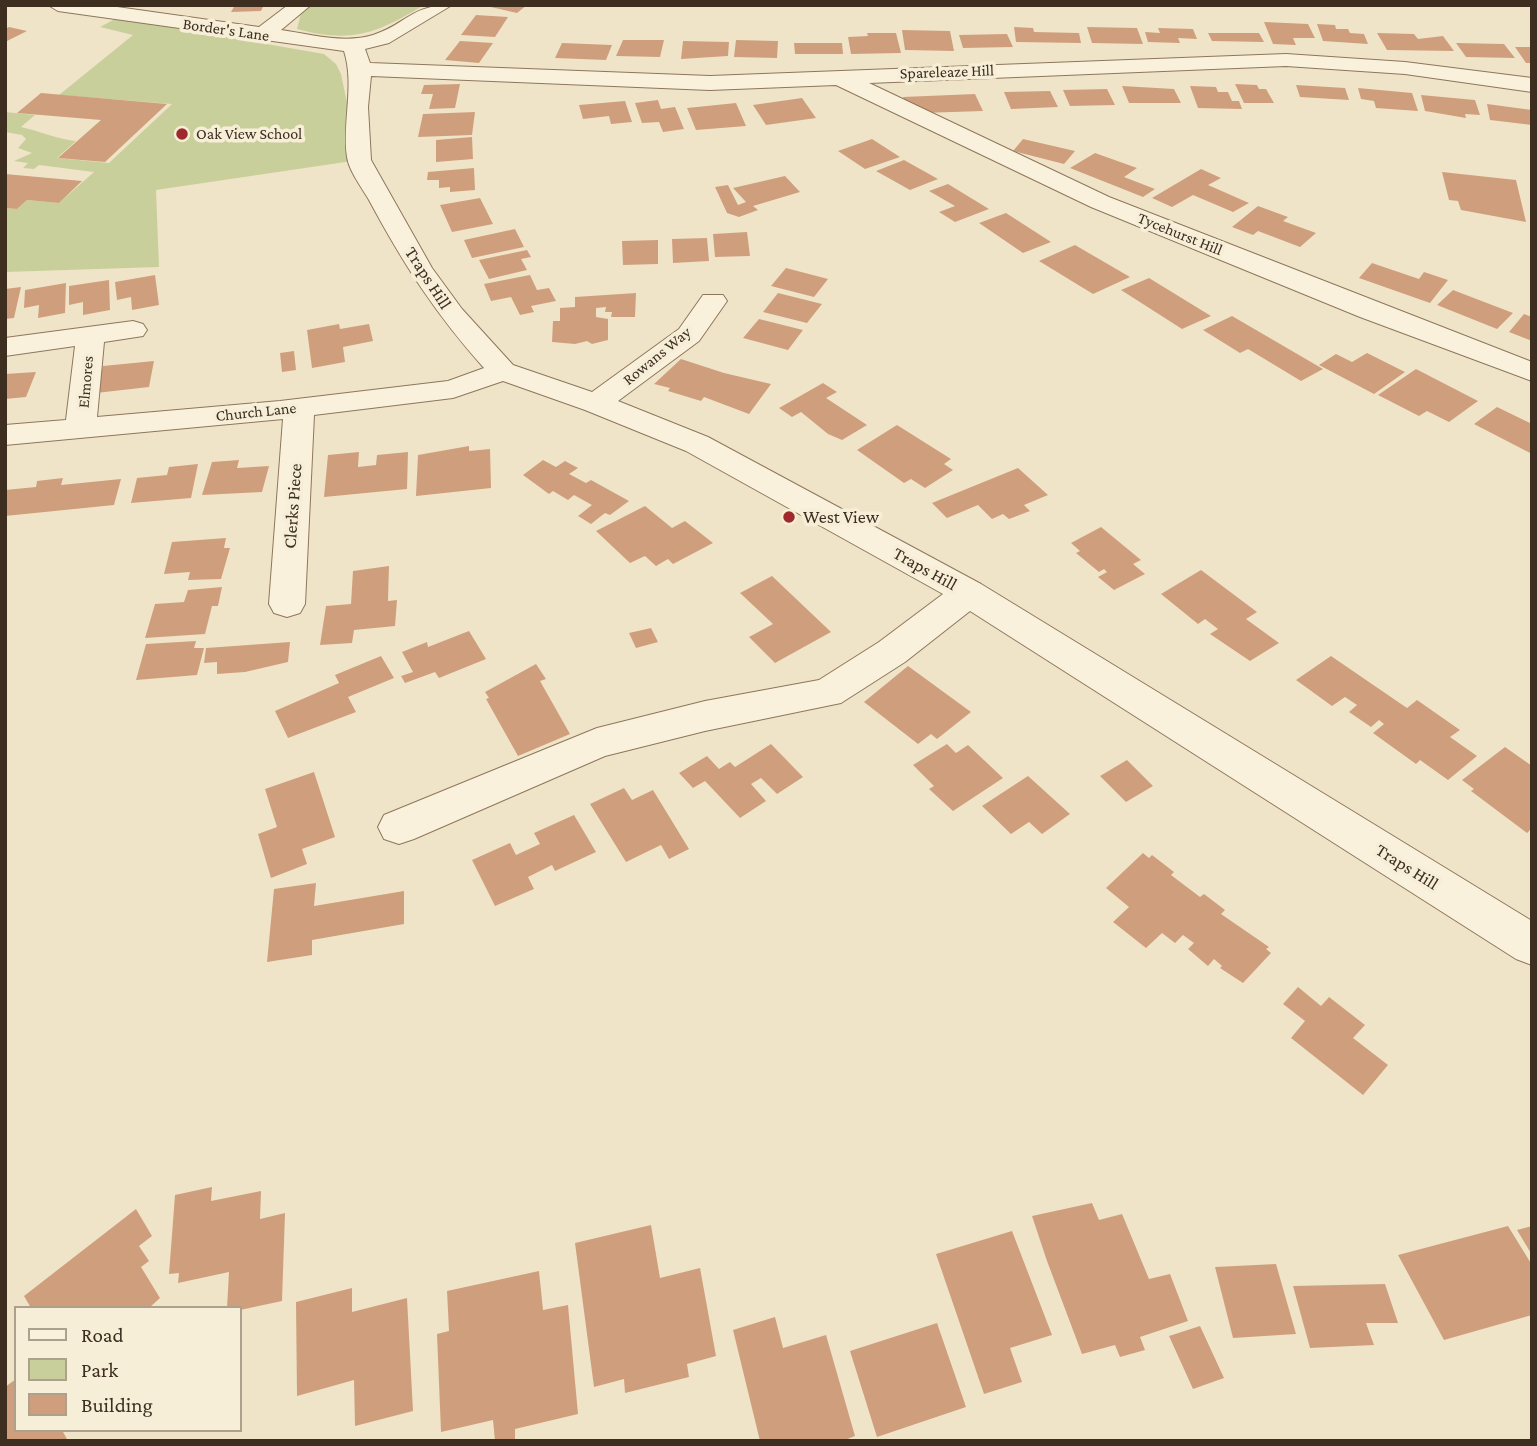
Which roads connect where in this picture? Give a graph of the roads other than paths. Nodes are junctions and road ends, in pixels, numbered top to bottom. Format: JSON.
{"nodes":[{"id":1,"x":58,"y":5,"type":"edge"},
{"id":2,"x":301,"y":5,"type":"edge"},
{"id":3,"x":442,"y":5,"type":"edge"},
{"id":4,"x":263,"y":34,"type":"junction"},
{"id":5,"x":357,"y":58,"type":"junction"},
{"id":6,"x":837,"y":76,"type":"junction"},
{"id":7,"x":1532,"y":85,"type":"edge"},
{"id":8,"x":713,"y":301,"type":"dead end"},
{"id":9,"x":133,"y":330,"type":"dead end"},
{"id":10,"x":90,"y":336,"type":"junction"},
{"id":11,"x":5,"y":347,"type":"edge"},
{"id":12,"x":503,"y":371,"type":"junction"},
{"id":13,"x":1532,"y":372,"type":"edge"},
{"id":14,"x":596,"y":403,"type":"junction"},
{"id":15,"x":299,"y":408,"type":"junction"},
{"id":16,"x":81,"y":428,"type":"junction"},
{"id":17,"x":5,"y":435,"type":"edge"},
{"id":18,"x":969,"y":593,"type":"junction"},
{"id":19,"x":287,"y":604,"type":"dead end"},
{"id":20,"x":399,"y":827,"type":"dead end"},
{"id":21,"x":1532,"y":945,"type":"edge"}],
"edges":[{"from":1,"to":4,"type":"street","name":"Border's Lane"},
{"from":2,"to":4,"type":"street"},
{"from":3,"to":5,"type":"street"},
{"from":4,"to":5,"type":"street","name":"Border's Lane"},
{"from":5,"to":6,"type":"street","name":"Spareleaze Hill"},
{"from":5,"to":12,"type":"street","name":"Traps Hill"},
{"from":6,"to":7,"type":"street","name":"Spareleaze Hill"},
{"from":6,"to":13,"type":"street","name":"Tycehurst Hill"},
{"from":8,"to":14,"type":"street","name":"Rowans Way"},
{"from":9,"to":10,"type":"street","name":"Elmores"},
{"from":10,"to":11,"type":"street","name":"Elmores"},
{"from":10,"to":16,"type":"street","name":"Elmores"},
{"from":12,"to":14,"type":"street","name":"Traps Hill"},
{"from":12,"to":15,"type":"street","name":"Church Lane"},
{"from":14,"to":18,"type":"street","name":"Traps Hill"},
{"from":15,"to":16,"type":"street","name":"Church Lane"},
{"from":15,"to":19,"type":"street","name":"Clerks Piece"},
{"from":16,"to":17,"type":"street","name":"Church Lane"},
{"from":18,"to":20,"type":"street"},
{"from":18,"to":21,"type":"street","name":"Traps Hill"}]}
